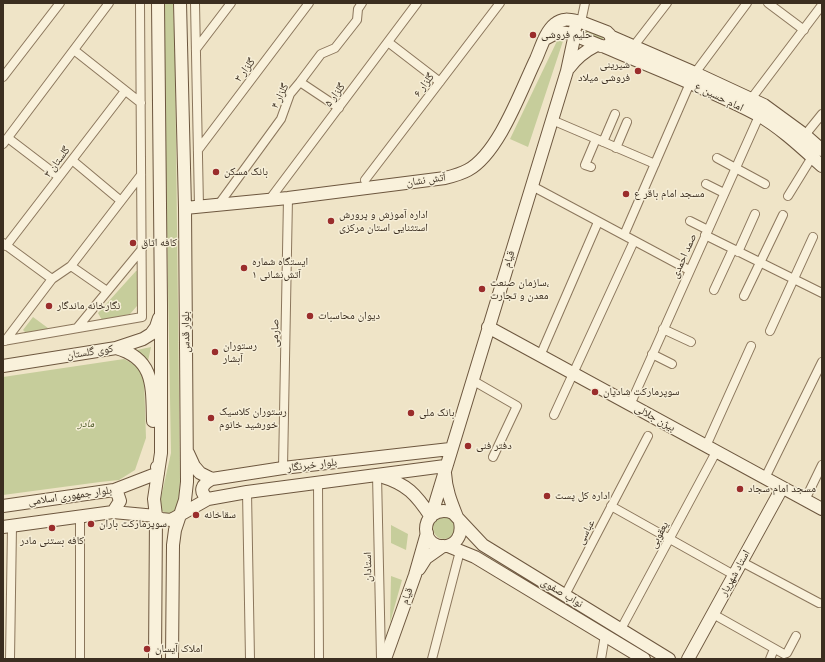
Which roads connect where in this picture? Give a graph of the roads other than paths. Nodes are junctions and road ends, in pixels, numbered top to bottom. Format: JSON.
{"nodes":[{"id":1,"x":59,"y":3,"type":"edge"},
{"id":2,"x":109,"y":3,"type":"edge"},
{"id":3,"x":140,"y":3,"type":"edge"},
{"id":4,"x":158,"y":3,"type":"edge"},
{"id":5,"x":180,"y":3,"type":"edge"},
{"id":6,"x":195,"y":3,"type":"edge"},
{"id":7,"x":231,"y":3,"type":"edge"},
{"id":8,"x":362,"y":3,"type":"edge"},
{"id":9,"x":417,"y":3,"type":"edge"},
{"id":10,"x":500,"y":3,"type":"edge"},
{"id":11,"x":585,"y":3,"type":"edge"},
{"id":12,"x":667,"y":3,"type":"edge"},
{"id":13,"x":747,"y":3,"type":"edge"},
{"id":14,"x":768,"y":3,"type":"edge"},
{"id":15,"x":307,"y":4,"type":"edge"},
{"id":16,"x":822,"y":5,"type":"edge"},
{"id":17,"x":581,"y":22,"type":"junction"},
{"id":18,"x":804,"y":30,"type":"junction"},
{"id":19,"x":576,"y":34,"type":"junction"},
{"id":20,"x":545,"y":39,"type":"junction"},
{"id":21,"x":388,"y":42,"type":"junction"},
{"id":22,"x":604,"y":43,"type":"junction"},
{"id":23,"x":633,"y":47,"type":"junction"},
{"id":24,"x":196,"y":49,"type":"junction"},
{"id":25,"x":74,"y":50,"type":"junction"},
{"id":26,"x":567,"y":71,"type":"junction"},
{"id":27,"x":3,"y":77,"type":"edge"},
{"id":28,"x":693,"y":78,"type":"junction"},
{"id":29,"x":300,"y":82,"type":"junction"},
{"id":30,"x":440,"y":82,"type":"junction"},
{"id":31,"x":125,"y":90,"type":"junction"},
{"id":32,"x":751,"y":99,"type":"junction"},
{"id":33,"x":141,"y":103,"type":"junction"},
{"id":34,"x":339,"y":108,"type":"junction"},
{"id":35,"x":615,"y":114,"type":"dead end"},
{"id":36,"x":822,"y":114,"type":"edge"},
{"id":37,"x":758,"y":116,"type":"junction"},
{"id":38,"x":552,"y":120,"type":"junction"},
{"id":39,"x":627,"y":122,"type":"dead end"},
{"id":40,"x":805,"y":135,"type":"junction"},
{"id":41,"x":599,"y":140,"type":"junction"},
{"id":42,"x":5,"y":141,"type":"edge"},
{"id":43,"x":616,"y":148,"type":"junction"},
{"id":44,"x":198,"y":150,"type":"junction"},
{"id":45,"x":817,"y":154,"type":"edge"},
{"id":46,"x":717,"y":158,"type":"dead end"},
{"id":47,"x":72,"y":160,"type":"junction"},
{"id":48,"x":655,"y":164,"type":"junction"},
{"id":49,"x":822,"y":166,"type":"edge"},
{"id":50,"x":591,"y":167,"type":"dead end"},
{"id":51,"x":735,"y":168,"type":"junction"},
{"id":52,"x":141,"y":174,"type":"junction"},
{"id":53,"x":59,"y":177,"type":"junction"},
{"id":54,"x":365,"y":180,"type":"dead end"},
{"id":55,"x":706,"y":184,"type":"dead end"},
{"id":56,"x":765,"y":184,"type":"dead end"},
{"id":57,"x":532,"y":186,"type":"junction"},
{"id":58,"x":724,"y":193,"type":"junction"},
{"id":59,"x":788,"y":196,"type":"dead end"},
{"id":60,"x":288,"y":198,"type":"junction"},
{"id":61,"x":270,"y":199,"type":"junction"},
{"id":62,"x":121,"y":201,"type":"junction"},
{"id":63,"x":219,"y":204,"type":"junction"},
{"id":64,"x":199,"y":206,"type":"junction"},
{"id":65,"x":185,"y":208,"type":"junction"},
{"id":66,"x":755,"y":214,"type":"dead end"},
{"id":67,"x":783,"y":216,"type":"dead end"},
{"id":68,"x":690,"y":221,"type":"dead end"},
{"id":69,"x":598,"y":222,"type":"junction"},
{"id":70,"x":706,"y":233,"type":"junction"},
{"id":71,"x":624,"y":235,"type":"junction"},
{"id":72,"x":813,"y":237,"type":"dead end"},
{"id":73,"x":634,"y":241,"type":"junction"},
{"id":74,"x":5,"y":245,"type":"edge"},
{"id":75,"x":142,"y":249,"type":"junction"},
{"id":76,"x":736,"y":250,"type":"junction"},
{"id":77,"x":759,"y":262,"type":"junction"},
{"id":78,"x":71,"y":266,"type":"junction"},
{"id":79,"x":690,"y":270,"type":"junction"},
{"id":80,"x":52,"y":279,"type":"junction"},
{"id":81,"x":794,"y":279,"type":"junction"},
{"id":82,"x":714,"y":290,"type":"dead end"},
{"id":83,"x":107,"y":291,"type":"junction"},
{"id":84,"x":822,"y":293,"type":"edge"},
{"id":85,"x":744,"y":296,"type":"dead end"},
{"id":86,"x":161,"y":313,"type":"junction"},
{"id":87,"x":76,"y":328,"type":"junction"},
{"id":88,"x":488,"y":328,"type":"junction"},
{"id":89,"x":663,"y":329,"type":"junction"},
{"id":90,"x":770,"y":331,"type":"dead end"},
{"id":91,"x":4,"y":341,"type":"edge"},
{"id":92,"x":691,"y":342,"type":"dead end"},
{"id":93,"x":751,"y":346,"type":"dead end"},
{"id":94,"x":116,"y":348,"type":"junction"},
{"id":95,"x":652,"y":354,"type":"junction"},
{"id":96,"x":540,"y":356,"type":"junction"},
{"id":97,"x":822,"y":362,"type":"edge"},
{"id":98,"x":672,"y":364,"type":"dead end"},
{"id":99,"x":3,"y":366,"type":"edge"},
{"id":100,"x":573,"y":374,"type":"junction"},
{"id":101,"x":472,"y":380,"type":"junction"},
{"id":102,"x":630,"y":405,"type":"junction"},
{"id":103,"x":554,"y":415,"type":"dead end"},
{"id":104,"x":648,"y":436,"type":"dead end"},
{"id":105,"x":450,"y":449,"type":"junction"},
{"id":106,"x":711,"y":449,"type":"junction"},
{"id":107,"x":187,"y":452,"type":"junction"},
{"id":108,"x":408,"y":454,"type":"junction"},
{"id":109,"x":494,"y":457,"type":"dead end"},
{"id":110,"x":822,"y":465,"type":"edge"},
{"id":111,"x":445,"y":466,"type":"junction"},
{"id":112,"x":283,"y":468,"type":"junction"},
{"id":113,"x":411,"y":470,"type":"junction"},
{"id":114,"x":158,"y":473,"type":"junction"},
{"id":115,"x":377,"y":475,"type":"junction"},
{"id":116,"x":765,"y":478,"type":"junction"},
{"id":117,"x":212,"y":479,"type":"junction"},
{"id":118,"x":318,"y":483,"type":"junction"},
{"id":119,"x":782,"y":488,"type":"junction"},
{"id":120,"x":114,"y":490,"type":"junction"},
{"id":121,"x":247,"y":492,"type":"junction"},
{"id":122,"x":208,"y":499,"type":"junction"},
{"id":123,"x":805,"y":500,"type":"junction"},
{"id":124,"x":3,"y":506,"type":"edge"},
{"id":125,"x":612,"y":506,"type":"junction"},
{"id":126,"x":822,"y":509,"type":"edge"},
{"id":127,"x":112,"y":512,"type":"junction"},
{"id":128,"x":179,"y":514,"type":"junction"},
{"id":129,"x":80,"y":516,"type":"junction"},
{"id":130,"x":156,"y":516,"type":"junction"},
{"id":131,"x":430,"y":516,"type":"junction"},
{"id":132,"x":459,"y":519,"type":"junction"},
{"id":133,"x":7,"y":527,"type":"edge"},
{"id":134,"x":427,"y":533,"type":"junction"},
{"id":135,"x":669,"y":539,"type":"junction"},
{"id":136,"x":483,"y":545,"type":"junction"},
{"id":137,"x":445,"y":546,"type":"junction"},
{"id":138,"x":460,"y":551,"type":"junction"},
{"id":139,"x":475,"y":557,"type":"junction"},
{"id":140,"x":742,"y":562,"type":"junction"},
{"id":141,"x":415,"y":575,"type":"junction"},
{"id":142,"x":734,"y":575,"type":"junction"},
{"id":143,"x":565,"y":595,"type":"junction"},
{"id":144,"x":7,"y":603,"type":"edge"},
{"id":145,"x":820,"y":603,"type":"dead end"},
{"id":146,"x":713,"y":614,"type":"junction"},
{"id":147,"x":621,"y":629,"type":"junction"},
{"id":148,"x":605,"y":636,"type":"junction"},
{"id":149,"x":796,"y":636,"type":"dead end"},
{"id":150,"x":774,"y":649,"type":"junction"},
{"id":151,"x":10,"y":659,"type":"edge"},
{"id":152,"x":80,"y":659,"type":"edge"},
{"id":153,"x":155,"y":659,"type":"edge"},
{"id":154,"x":172,"y":659,"type":"edge"},
{"id":155,"x":250,"y":659,"type":"edge"},
{"id":156,"x":319,"y":659,"type":"edge"},
{"id":157,"x":381,"y":659,"type":"edge"},
{"id":158,"x":385,"y":659,"type":"edge"},
{"id":159,"x":432,"y":659,"type":"edge"},
{"id":160,"x":601,"y":659,"type":"edge"},
{"id":161,"x":644,"y":659,"type":"edge"},
{"id":162,"x":669,"y":659,"type":"edge"},
{"id":163,"x":688,"y":659,"type":"edge"},
{"id":164,"x":770,"y":659,"type":"edge"}],
"edges":[{"from":1,"to":27,"type":"street"},
{"from":2,"to":25,"type":"street"},
{"from":3,"to":33,"type":"street"},
{"from":4,"to":86,"type":"street"},
{"from":5,"to":65,"type":"street","name":"بلوار قدس"},
{"from":6,"to":24,"type":"street"},
{"from":7,"to":24,"type":"street"},
{"from":8,"to":29,"type":"street","name":"گلزار ۴"},
{"from":9,"to":21,"type":"street","name":"گلزار ۵"},
{"from":10,"to":30,"type":"street","name":"گلزار ۶"},
{"from":11,"to":17,"type":"street"},
{"from":12,"to":23,"type":"street"},
{"from":13,"to":28,"type":"street"},
{"from":14,"to":18,"type":"street"},
{"from":15,"to":44,"type":"street","name":"گلزار ۳"},
{"from":16,"to":18,"type":"street"},
{"from":17,"to":19,"type":"street","name":"قیام"},
{"from":17,"to":20,"type":"street","name":"آتش نشان"},
{"from":17,"to":22,"type":"street"},
{"from":18,"to":32,"type":"street"},
{"from":19,"to":20,"type":"street"},
{"from":19,"to":22,"type":"street"},
{"from":19,"to":26,"type":"street","name":"قیام"},
{"from":20,"to":60,"type":"street","name":"آتش نشان"},
{"from":21,"to":30,"type":"street"},
{"from":21,"to":34,"type":"street","name":"گلزار ۵"},
{"from":22,"to":23,"type":"street","name":"امام حسین ع"},
{"from":22,"to":26,"type":"street","name":"قیام"},
{"from":22,"to":28,"type":"street","name":"امام حسین ع"},
{"from":23,"to":28,"type":"street","name":"امام حسین ع"},
{"from":24,"to":44,"type":"street"},
{"from":25,"to":31,"type":"street"},
{"from":25,"to":42,"type":"street"},
{"from":26,"to":38,"type":"street","name":"قیام"},
{"from":28,"to":32,"type":"street","name":"امام حسین ع"},
{"from":28,"to":37,"type":"street","name":"امام حسین ع"},
{"from":28,"to":48,"type":"street"},
{"from":29,"to":34,"type":"street"},
{"from":29,"to":63,"type":"street","name":"گلزار ۴"},
{"from":30,"to":54,"type":"street","name":"گلزار ۶"},
{"from":31,"to":33,"type":"street"},
{"from":31,"to":47,"type":"street","name":"گلستان ۳"},
{"from":32,"to":40,"type":"street","name":"امام حسین ع"},
{"from":33,"to":52,"type":"street"},
{"from":34,"to":61,"type":"street","name":"گلزار ۵"},
{"from":35,"to":41,"type":"street"},
{"from":36,"to":40,"type":"street"},
{"from":37,"to":45,"type":"street","name":"امام حسین ع"},
{"from":37,"to":51,"type":"street","name":"صمد احمدی"},
{"from":38,"to":41,"type":"street"},
{"from":38,"to":57,"type":"street","name":"قیام"},
{"from":39,"to":43,"type":"street"},
{"from":40,"to":45,"type":"street","name":"امام حسین ع"},
{"from":41,"to":43,"type":"street"},
{"from":41,"to":50,"type":"street"},
{"from":42,"to":53,"type":"street"},
{"from":43,"to":48,"type":"street"},
{"from":44,"to":64,"type":"street"},
{"from":45,"to":49,"type":"street","name":"امام حسین ع"},
{"from":45,"to":59,"type":"street"},
{"from":46,"to":51,"type":"street"},
{"from":47,"to":53,"type":"street","name":"گلستان ۳"},
{"from":47,"to":62,"type":"street"},
{"from":48,"to":71,"type":"street"},
{"from":51,"to":56,"type":"street"},
{"from":51,"to":58,"type":"street","name":"صمد احمدی"},
{"from":52,"to":62,"type":"street"},
{"from":52,"to":75,"type":"street"},
{"from":53,"to":74,"type":"street","name":"گلستان ۳"},
{"from":55,"to":58,"type":"street"},
{"from":57,"to":69,"type":"street"},
{"from":57,"to":88,"type":"street","name":"قیام"},
{"from":58,"to":70,"type":"street","name":"صمد احمدی"},
{"from":60,"to":61,"type":"street","name":"آتش نشان"},
{"from":60,"to":112,"type":"street","name":"صارمی"},
{"from":61,"to":63,"type":"street","name":"آتش نشان"},
{"from":62,"to":78,"type":"street"},
{"from":63,"to":64,"type":"street","name":"آتش نشان"},
{"from":64,"to":65,"type":"street","name":"آتش نشان"},
{"from":65,"to":107,"type":"street","name":"بلوار قدس"},
{"from":66,"to":76,"type":"street"},
{"from":67,"to":77,"type":"street"},
{"from":68,"to":70,"type":"street"},
{"from":69,"to":71,"type":"street"},
{"from":69,"to":96,"type":"street"},
{"from":70,"to":76,"type":"street"},
{"from":70,"to":79,"type":"street","name":"صمد احمدی"},
{"from":71,"to":73,"type":"street"},
{"from":72,"to":81,"type":"street"},
{"from":73,"to":79,"type":"street"},
{"from":73,"to":100,"type":"street"},
{"from":74,"to":80,"type":"street"},
{"from":75,"to":83,"type":"street"},
{"from":75,"to":87,"type":"street"},
{"from":76,"to":77,"type":"street"},
{"from":76,"to":82,"type":"street"},
{"from":77,"to":81,"type":"street"},
{"from":77,"to":85,"type":"street"},
{"from":78,"to":80,"type":"street"},
{"from":78,"to":83,"type":"street"},
{"from":79,"to":89,"type":"street","name":"صمد احمدی"},
{"from":80,"to":91,"type":"street"},
{"from":81,"to":84,"type":"street"},
{"from":81,"to":90,"type":"street"},
{"from":83,"to":87,"type":"street"},
{"from":86,"to":94,"type":"street","name":"کوی گلستان"},
{"from":86,"to":114,"type":"street"},
{"from":87,"to":91,"type":"street"},
{"from":88,"to":96,"type":"street","name":"بیژن جلالی"},
{"from":88,"to":101,"type":"street","name":"قیام"},
{"from":89,"to":92,"type":"street"},
{"from":89,"to":95,"type":"street","name":"صمد احمدی"},
{"from":93,"to":106,"type":"street","name":"یعقوبی"},
{"from":94,"to":99,"type":"street","name":"کوی گلستان"},
{"from":94,"to":114,"type":"street"},
{"from":95,"to":98,"type":"street"},
{"from":95,"to":102,"type":"street","name":"صمد احمدی"},
{"from":96,"to":100,"type":"street","name":"بیژن جلالی"},
{"from":97,"to":116,"type":"street"},
{"from":100,"to":102,"type":"street","name":"بیژن جلالی"},
{"from":100,"to":103,"type":"street"},
{"from":101,"to":105,"type":"street","name":"قیام"},
{"from":101,"to":109,"type":"street"},
{"from":102,"to":106,"type":"street","name":"بیژن جلالی"},
{"from":104,"to":125,"type":"street","name":"عباسی"},
{"from":105,"to":108,"type":"street","name":"بلوار خبرنگار"},
{"from":105,"to":111,"type":"street","name":"قیام"},
{"from":106,"to":116,"type":"street","name":"بیژن جلالی"},
{"from":106,"to":135,"type":"street","name":"یعقوبی"},
{"from":107,"to":117,"type":"street"},
{"from":107,"to":128,"type":"street","name":"بلوار قدس"},
{"from":108,"to":112,"type":"street","name":"بلوار خبرنگار"},
{"from":108,"to":113,"type":"street"},
{"from":110,"to":123,"type":"street"},
{"from":111,"to":113,"type":"street","name":"بلوار خبرنگار"},
{"from":111,"to":131,"type":"street","name":"قیام"},
{"from":111,"to":132,"type":"street"},
{"from":112,"to":117,"type":"street","name":"بلوار خبرنگار"},
{"from":113,"to":115,"type":"street","name":"بلوار خبرنگار"},
{"from":114,"to":120,"type":"street","name":"بلوار جمهوری اسلامی"},
{"from":114,"to":130,"type":"street"},
{"from":115,"to":118,"type":"street","name":"بلوار خبرنگار"},
{"from":115,"to":131,"type":"street"},
{"from":115,"to":157,"type":"street","name":"استادان"},
{"from":116,"to":119,"type":"street","name":"بیژن جلالی"},
{"from":117,"to":122,"type":"street"},
{"from":118,"to":121,"type":"street","name":"بلوار خبرنگار"},
{"from":118,"to":156,"type":"street"},
{"from":119,"to":123,"type":"street","name":"بیژن جلالی"},
{"from":119,"to":140,"type":"street","name":"استاد شهریار"},
{"from":120,"to":124,"type":"street","name":"بلوار جمهوری اسلامی"},
{"from":120,"to":127,"type":"street"},
{"from":121,"to":122,"type":"street","name":"بلوار خبرنگار"},
{"from":121,"to":155,"type":"street"},
{"from":122,"to":128,"type":"street","name":"بلوار خبرنگار"},
{"from":123,"to":126,"type":"street","name":"بیژن جلالی"},
{"from":125,"to":135,"type":"street"},
{"from":125,"to":143,"type":"street","name":"عباسی"},
{"from":127,"to":129,"type":"street","name":"بلوار جمهوری اسلامی"},
{"from":127,"to":130,"type":"street","name":"بلوار جمهوری اسلامی"},
{"from":128,"to":130,"type":"street","name":"بلوار جمهوری اسلامی"},
{"from":128,"to":154,"type":"street","name":"بلوار قدس"},
{"from":129,"to":133,"type":"street","name":"بلوار جمهوری اسلامی"},
{"from":129,"to":152,"type":"street"},
{"from":130,"to":153,"type":"street"},
{"from":131,"to":132,"type":"street"},
{"from":131,"to":134,"type":"street"},
{"from":132,"to":136,"type":"street","name":"نواب صفوی"},
{"from":132,"to":137,"type":"street"},
{"from":133,"to":144,"type":"street"},
{"from":134,"to":137,"type":"street"},
{"from":134,"to":141,"type":"street","name":"قیام"},
{"from":135,"to":142,"type":"street"},
{"from":135,"to":147,"type":"street","name":"یعقوبی"},
{"from":136,"to":139,"type":"street"},
{"from":136,"to":143,"type":"street","name":"نواب صفوی"},
{"from":137,"to":138,"type":"street","name":"نواب صفوی"},
{"from":137,"to":141,"type":"street"},
{"from":138,"to":139,"type":"street","name":"نواب صفوی"},
{"from":138,"to":159,"type":"street"},
{"from":139,"to":148,"type":"street","name":"نواب صفوی"},
{"from":140,"to":142,"type":"street","name":"استاد شهریار"},
{"from":140,"to":145,"type":"street"},
{"from":141,"to":158,"type":"street","name":"قیام"},
{"from":142,"to":146,"type":"street","name":"استاد شهریار"},
{"from":143,"to":147,"type":"street","name":"نواب صفوی"},
{"from":144,"to":151,"type":"street"},
{"from":146,"to":150,"type":"street"},
{"from":146,"to":163,"type":"street","name":"استاد شهریار"},
{"from":147,"to":162,"type":"street","name":"نواب صفوی"},
{"from":148,"to":160,"type":"street"},
{"from":148,"to":161,"type":"street","name":"نواب صفوی"},
{"from":149,"to":150,"type":"street"},
{"from":150,"to":164,"type":"street"}]}
